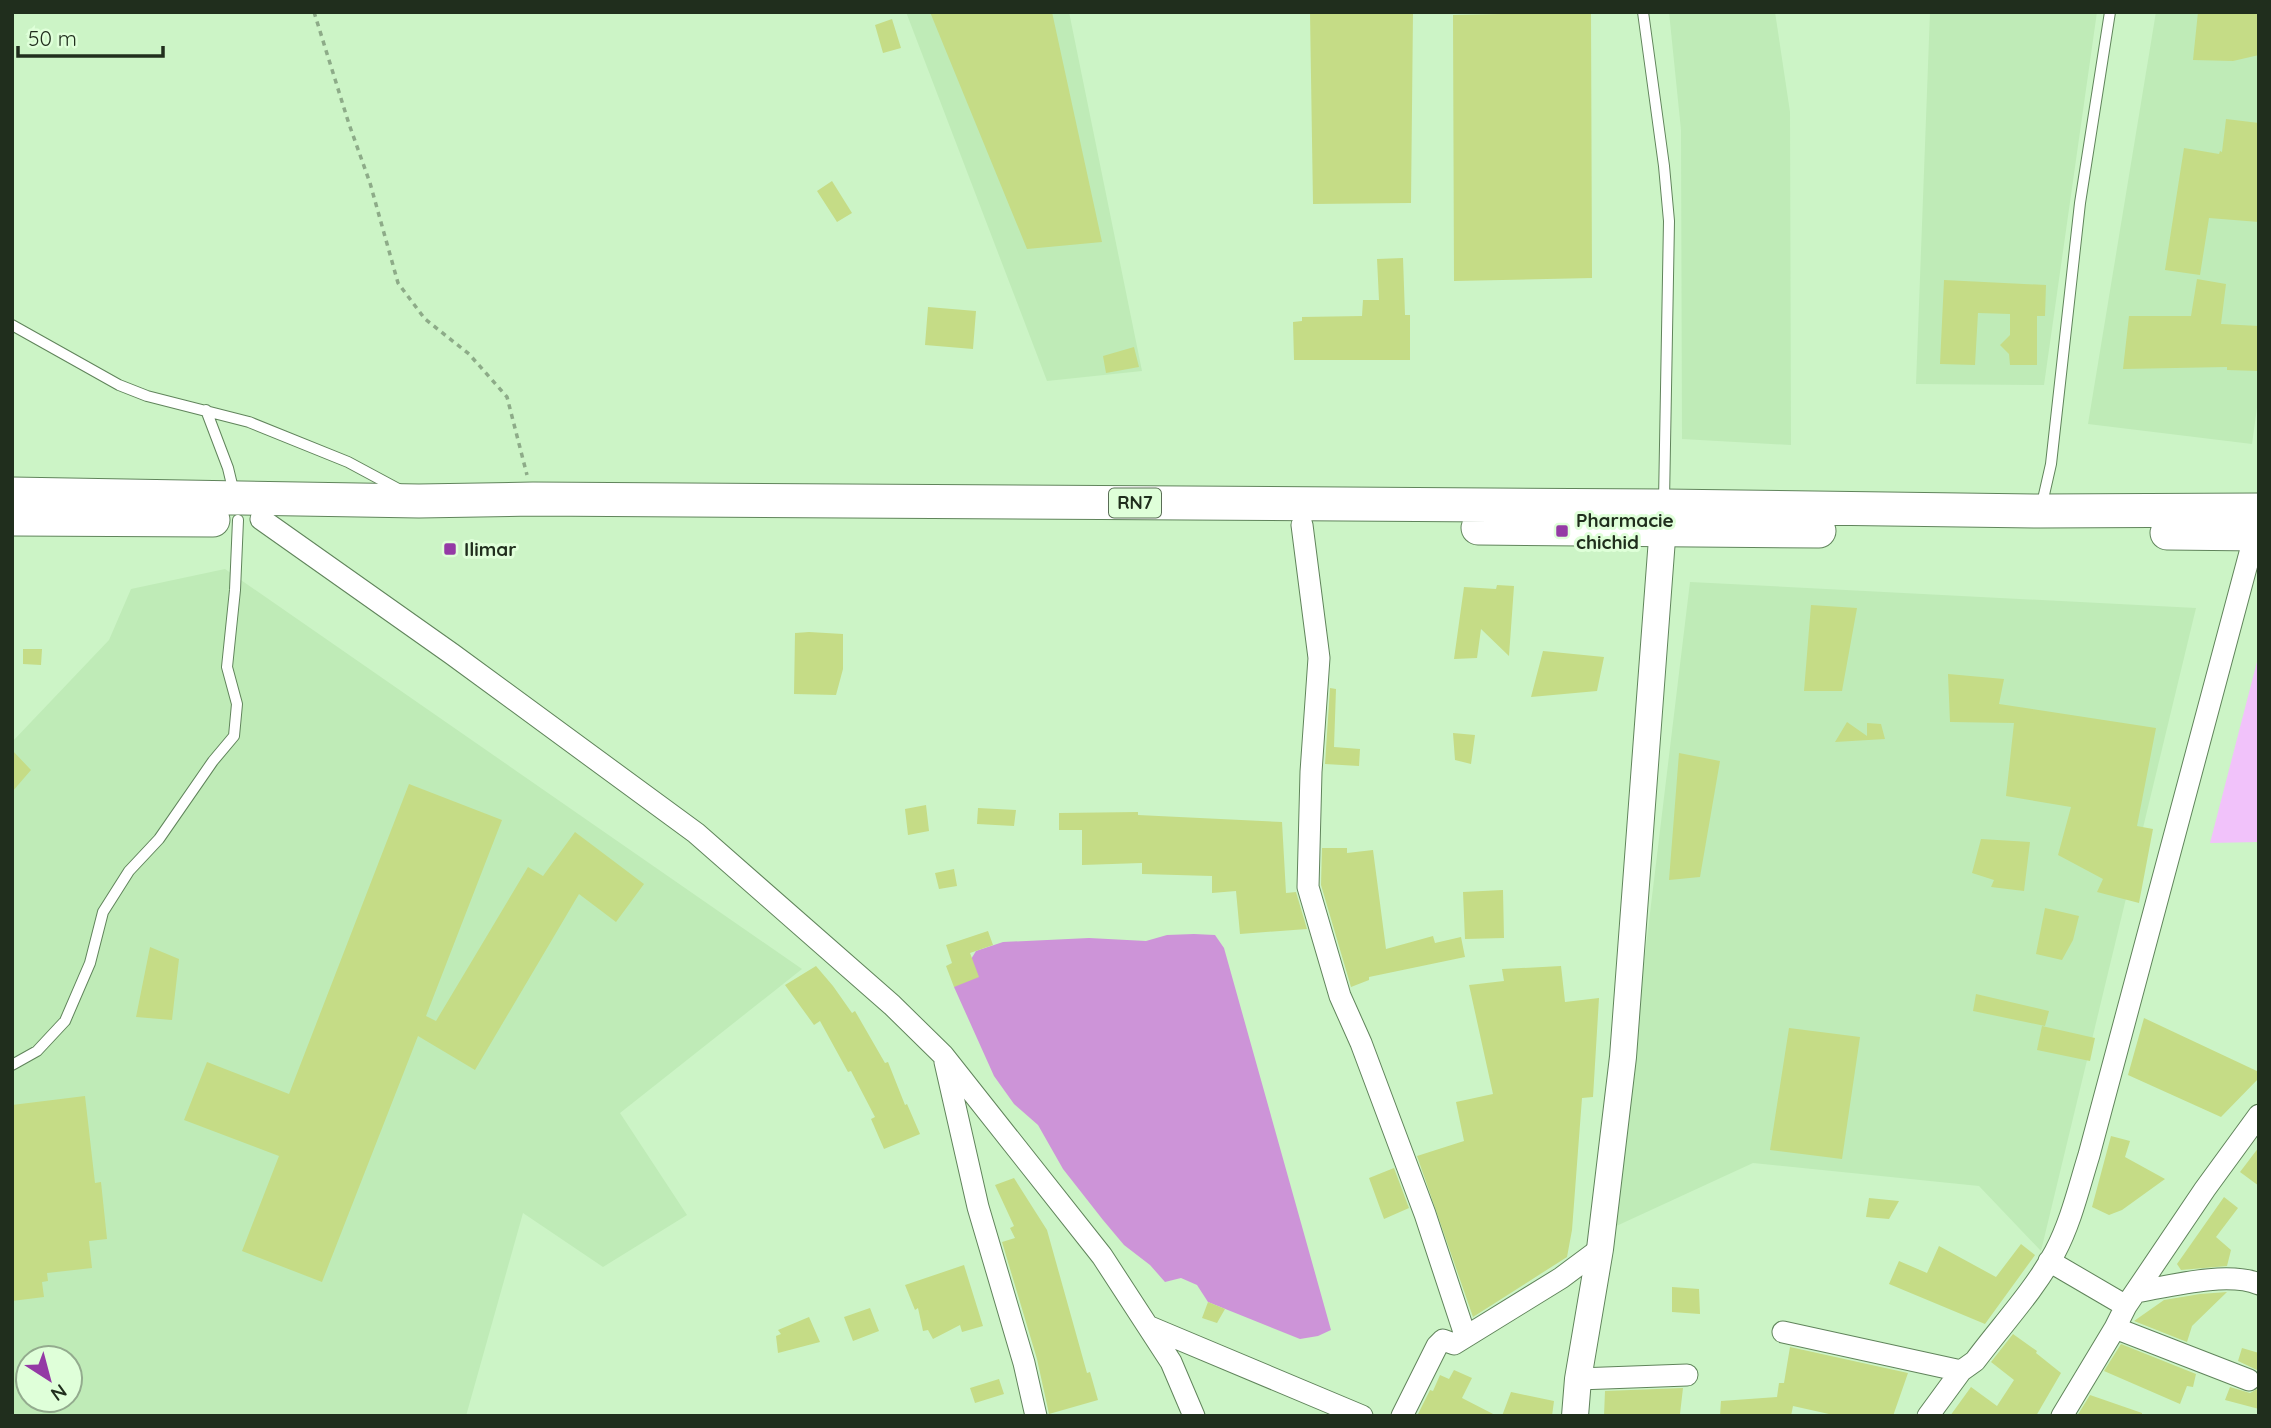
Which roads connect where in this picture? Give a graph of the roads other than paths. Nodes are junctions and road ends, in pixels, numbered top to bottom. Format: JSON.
{"nodes":[{"id":1,"x":1643,"y":12,"type":"edge"},
{"id":2,"x":2110,"y":12,"type":"edge"},
{"id":3,"x":12,"y":325,"type":"edge"},
{"id":4,"x":205,"y":410,"type":"junction"},
{"id":5,"x":12,"y":494,"type":"edge"},
{"id":6,"x":419,"y":501,"type":"junction"},
{"id":7,"x":2040,"y":511,"type":"junction"},
{"id":8,"x":245,"y":512,"type":"junction"},
{"id":9,"x":1664,"y":518,"type":"junction"},
{"id":10,"x":12,"y":519,"type":"edge"},
{"id":11,"x":1302,"y":525,"type":"junction"},
{"id":12,"x":2258,"y":526,"type":"edge"},
{"id":13,"x":943,"y":1055,"type":"junction"},
{"id":14,"x":12,"y":1065,"type":"edge"},
{"id":15,"x":2259,"y":1115,"type":"edge"},
{"id":16,"x":1600,"y":1249,"type":"junction"},
{"id":17,"x":2049,"y":1261,"type":"junction"},
{"id":18,"x":2259,"y":1284,"type":"edge"},
{"id":19,"x":2131,"y":1299,"type":"junction"},
{"id":20,"x":1150,"y":1327,"type":"junction"},
{"id":21,"x":2115,"y":1328,"type":"junction"},
{"id":22,"x":1783,"y":1332,"type":"dead end"},
{"id":23,"x":1465,"y":1335,"type":"junction"},
{"id":24,"x":1961,"y":1371,"type":"junction"},
{"id":25,"x":1687,"y":1375,"type":"dead end"},
{"id":26,"x":1578,"y":1379,"type":"junction"},
{"id":27,"x":2249,"y":1380,"type":"dead end"},
{"id":28,"x":1036,"y":1416,"type":"edge"},
{"id":29,"x":1194,"y":1416,"type":"edge"},
{"id":30,"x":1362,"y":1416,"type":"edge"},
{"id":31,"x":1402,"y":1416,"type":"edge"},
{"id":32,"x":1575,"y":1416,"type":"edge"},
{"id":33,"x":1928,"y":1416,"type":"edge"},
{"id":34,"x":2062,"y":1416,"type":"edge"}],
"edges":[{"from":1,"to":9,"type":"lane"},
{"from":2,"to":7,"type":"lane"},
{"from":3,"to":4,"type":"lane"},
{"from":4,"to":6,"type":"lane"},
{"from":4,"to":8,"type":"lane"},
{"from":5,"to":8,"type":"highway","number":"RN7"},
{"from":6,"to":8,"type":"highway","number":"RN7"},
{"from":6,"to":9,"type":"highway","number":"RN7"},
{"from":7,"to":9,"type":"highway","number":"RN7"},
{"from":7,"to":12,"type":"highway","number":"RN7"},
{"from":8,"to":10,"type":"highway","number":"RN7"},
{"from":8,"to":11,"type":"highway","number":"RN7"},
{"from":8,"to":13,"type":"street"},
{"from":8,"to":14,"type":"lane"},
{"from":9,"to":11,"type":"highway","number":"RN7"},
{"from":9,"to":12,"type":"highway","number":"RN7"},
{"from":9,"to":16,"type":"street"},
{"from":11,"to":23,"type":"street"},
{"from":12,"to":17,"type":"street"},
{"from":13,"to":20,"type":"street"},
{"from":13,"to":28,"type":"street"},
{"from":15,"to":19,"type":"street"},
{"from":16,"to":23,"type":"street"},
{"from":16,"to":26,"type":"street"},
{"from":17,"to":19,"type":"street"},
{"from":17,"to":24,"type":"street"},
{"from":18,"to":19,"type":"street"},
{"from":19,"to":21,"type":"street"},
{"from":20,"to":29,"type":"street"},
{"from":20,"to":30,"type":"street"},
{"from":21,"to":27,"type":"street"},
{"from":21,"to":34,"type":"street"},
{"from":22,"to":24,"type":"street"},
{"from":23,"to":31,"type":"street"},
{"from":24,"to":33,"type":"street"},
{"from":25,"to":26,"type":"street"},
{"from":26,"to":32,"type":"street"}]}
